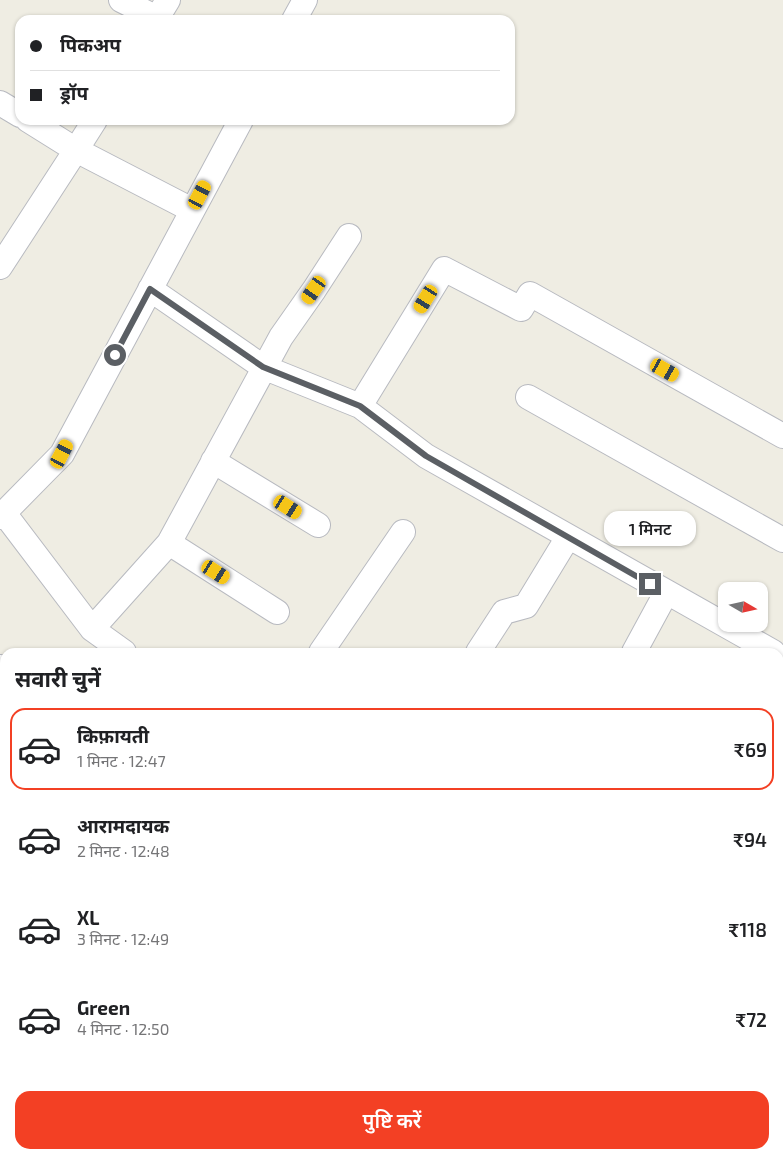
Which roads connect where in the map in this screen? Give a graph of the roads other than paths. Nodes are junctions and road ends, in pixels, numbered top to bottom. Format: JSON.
{"nodes":[{"id":1,"x":121,"y":0,"type":"edge"},
{"id":2,"x":305,"y":0,"type":"edge"},
{"id":3,"x":160,"y":13,"type":"edge"},
{"id":4,"x":297,"y":15,"type":"edge"},
{"id":5,"x":0,"y":103,"type":"edge"},
{"id":6,"x":15,"y":112,"type":"edge"},
{"id":7,"x":36,"y":125,"type":"edge"},
{"id":8,"x":92,"y":125,"type":"edge"},
{"id":9,"x":237,"y":125,"type":"edge"},
{"id":10,"x":76,"y":150,"type":"junction"},
{"id":11,"x":192,"y":210,"type":"junction"},
{"id":12,"x":349,"y":236,"type":"dead end"},
{"id":13,"x":0,"y":267,"type":"edge"},
{"id":14,"x":150,"y":289,"type":"junction"},
{"id":15,"x":263,"y":367,"type":"junction"},
{"id":16,"x":528,"y":397,"type":"dead end"},
{"id":17,"x":360,"y":406,"type":"junction"},
{"id":18,"x":783,"y":436,"type":"edge"},
{"id":19,"x":213,"y":460,"type":"junction"},
{"id":20,"x":2,"y":515,"type":"edge"},
{"id":21,"x":318,"y":525,"type":"dead end"},
{"id":22,"x":403,"y":532,"type":"dead end"},
{"id":23,"x":568,"y":538,"type":"junction"},
{"id":24,"x":783,"y":540,"type":"edge"},
{"id":25,"x":169,"y":543,"type":"junction"},
{"id":26,"x":666,"y":593,"type":"junction"},
{"id":27,"x":277,"y":612,"type":"dead end"},
{"id":28,"x":92,"y":629,"type":"junction"},
{"id":29,"x":118,"y":648,"type":"edge"},
{"id":30,"x":324,"y":648,"type":"edge"},
{"id":31,"x":481,"y":648,"type":"edge"},
{"id":32,"x":636,"y":648,"type":"edge"},
{"id":33,"x":766,"y":648,"type":"edge"}],
"edges":[{"from":1,"to":3,"type":"street"},
{"from":2,"to":4,"type":"street"},
{"from":5,"to":6,"type":"street"},
{"from":7,"to":10,"type":"street"},
{"from":8,"to":10,"type":"street"},
{"from":9,"to":11,"type":"street"},
{"from":10,"to":11,"type":"street"},
{"from":10,"to":13,"type":"street"},
{"from":11,"to":14,"type":"street"},
{"from":12,"to":15,"type":"street"},
{"from":14,"to":15,"type":"street"},
{"from":14,"to":20,"type":"street"},
{"from":15,"to":17,"type":"street"},
{"from":15,"to":19,"type":"street"},
{"from":16,"to":24,"type":"street"},
{"from":17,"to":18,"type":"street"},
{"from":17,"to":23,"type":"street"},
{"from":19,"to":21,"type":"street"},
{"from":19,"to":25,"type":"street"},
{"from":20,"to":28,"type":"street"},
{"from":22,"to":30,"type":"street"},
{"from":23,"to":26,"type":"street"},
{"from":23,"to":31,"type":"street"},
{"from":25,"to":27,"type":"street"},
{"from":25,"to":28,"type":"street"},
{"from":26,"to":32,"type":"street"},
{"from":26,"to":33,"type":"street"},
{"from":28,"to":29,"type":"street"}]}
